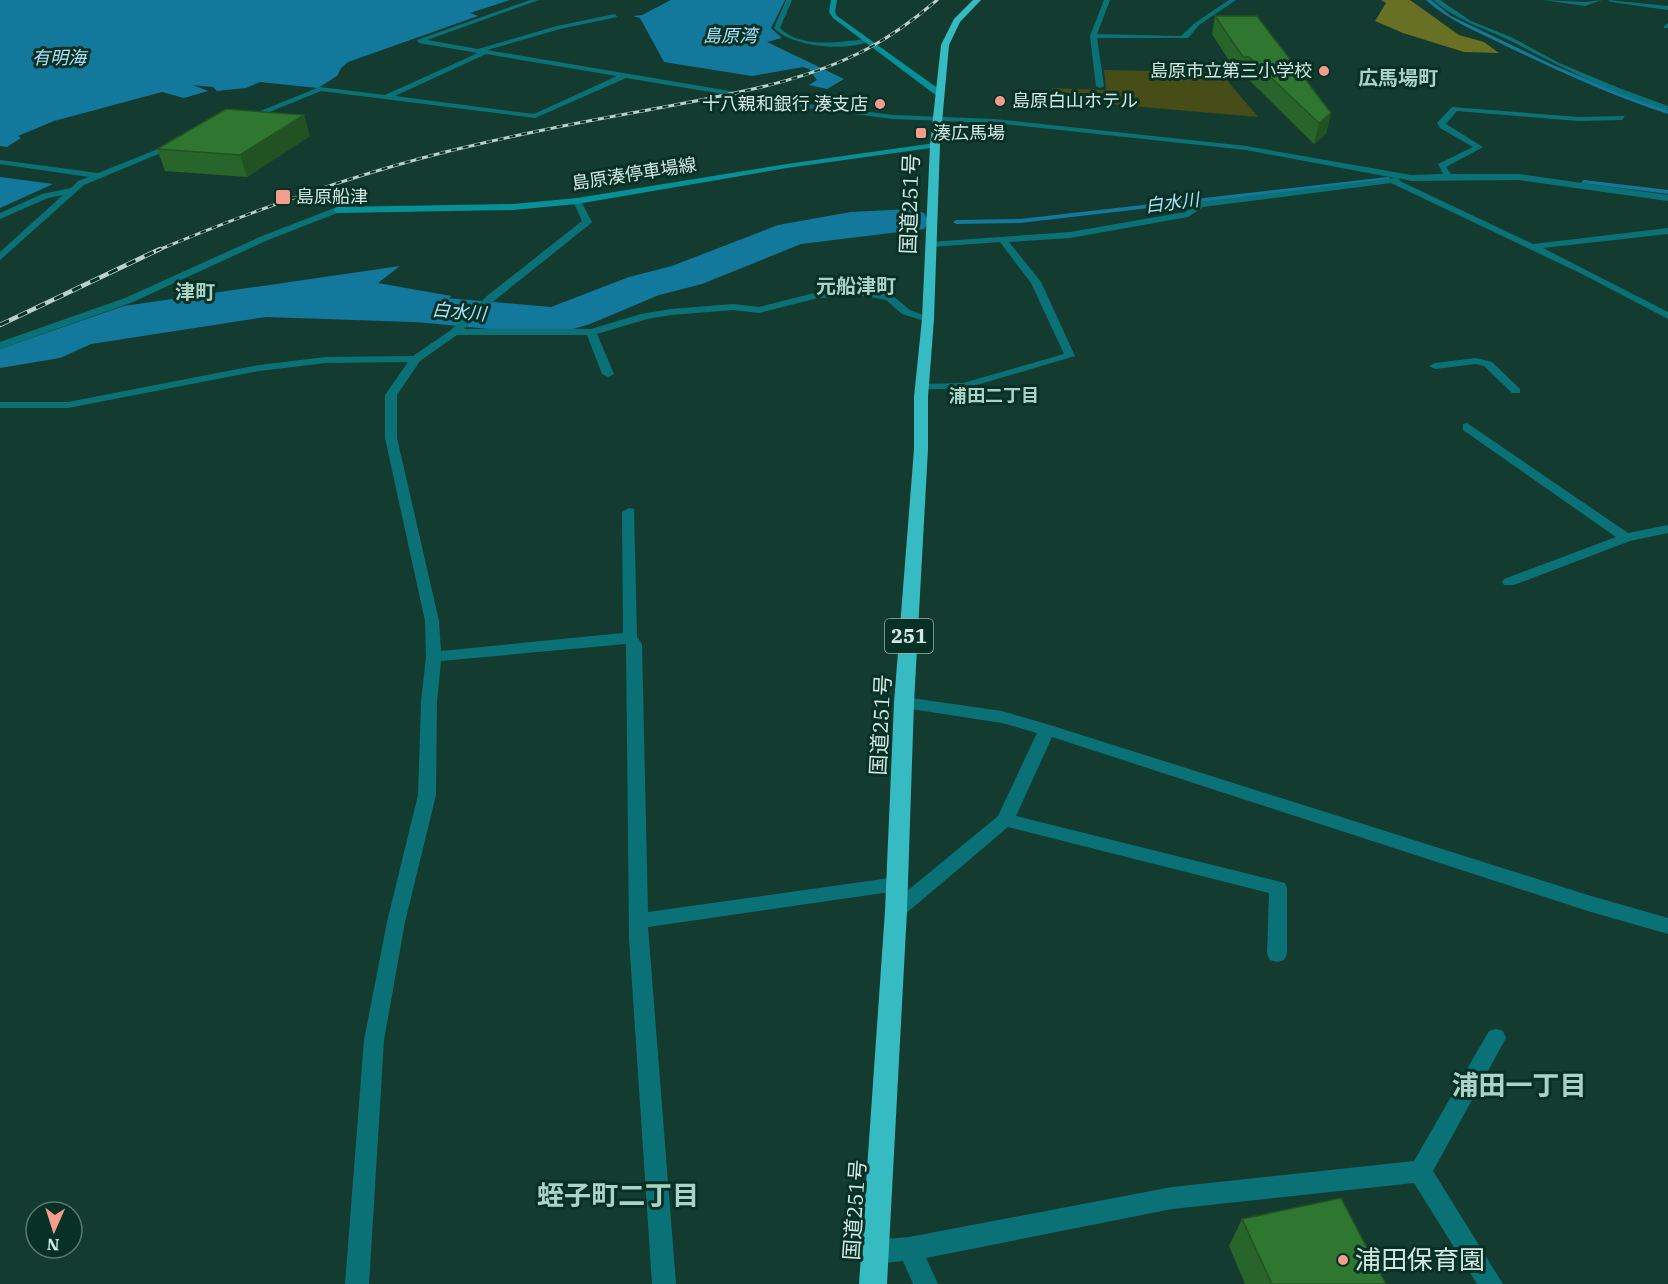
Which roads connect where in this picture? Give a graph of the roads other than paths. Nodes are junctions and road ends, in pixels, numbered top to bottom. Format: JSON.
{"nodes":[{"id":1,"x":536,"y":0,"type":"edge"},
{"id":2,"x":789,"y":0,"type":"edge"},
{"id":3,"x":834,"y":0,"type":"edge"},
{"id":4,"x":977,"y":0,"type":"edge"},
{"id":5,"x":1107,"y":0,"type":"edge"},
{"id":6,"x":1233,"y":0,"type":"edge"},
{"id":7,"x":1436,"y":0,"type":"edge"},
{"id":8,"x":1546,"y":0,"type":"edge"},
{"id":9,"x":1599,"y":0,"type":"edge"},
{"id":10,"x":1611,"y":0,"type":"edge"},
{"id":11,"x":1668,"y":8,"type":"edge"},
{"id":12,"x":615,"y":16,"type":"dead end"},
{"id":13,"x":1093,"y":36,"type":"junction"},
{"id":14,"x":866,"y":41,"type":"junction"},
{"id":15,"x":482,"y":51,"type":"junction"},
{"id":16,"x":626,"y":75,"type":"junction"},
{"id":17,"x":1100,"y":86,"type":"dead end"},
{"id":18,"x":940,"y":94,"type":"junction"},
{"id":19,"x":385,"y":98,"type":"junction"},
{"id":20,"x":1668,"y":108,"type":"edge"},
{"id":21,"x":937,"y":118,"type":"junction"},
{"id":22,"x":1622,"y":118,"type":"dead end"},
{"id":23,"x":236,"y":123,"type":"edge"},
{"id":24,"x":185,"y":142,"type":"edge"},
{"id":25,"x":934,"y":145,"type":"junction"},
{"id":26,"x":0,"y":162,"type":"edge"},
{"id":27,"x":96,"y":176,"type":"junction"},
{"id":28,"x":1449,"y":176,"type":"junction"},
{"id":29,"x":1394,"y":178,"type":"junction"},
{"id":30,"x":73,"y":190,"type":"junction"},
{"id":31,"x":1668,"y":198,"type":"edge"},
{"id":32,"x":578,"y":201,"type":"junction"},
{"id":33,"x":337,"y":210,"type":"joint"},
{"id":34,"x":0,"y":216,"type":"edge"},
{"id":35,"x":1668,"y":231,"type":"edge"},
{"id":36,"x":1002,"y":239,"type":"junction"},
{"id":37,"x":933,"y":244,"type":"junction"},
{"id":38,"x":1530,"y":247,"type":"junction"},
{"id":39,"x":0,"y":257,"type":"edge"},
{"id":40,"x":1668,"y":316,"type":"edge"},
{"id":41,"x":928,"y":319,"type":"junction"},
{"id":42,"x":458,"y":329,"type":"junction"},
{"id":43,"x":591,"y":332,"type":"junction"},
{"id":44,"x":0,"y":346,"type":"edge"},
{"id":45,"x":416,"y":358,"type":"junction"},
{"id":46,"x":1435,"y":366,"type":"dead end"},
{"id":47,"x":608,"y":374,"type":"dead end"},
{"id":48,"x":922,"y":386,"type":"junction"},
{"id":49,"x":1516,"y":391,"type":"dead end"},
{"id":50,"x":0,"y":405,"type":"edge"},
{"id":51,"x":1467,"y":427,"type":"dead end"},
{"id":52,"x":629,"y":512,"type":"dead end"},
{"id":53,"x":1668,"y":530,"type":"edge"},
{"id":54,"x":1626,"y":538,"type":"junction"},
{"id":55,"x":1509,"y":582,"type":"dead end"},
{"id":56,"x":630,"y":637,"type":"junction"},
{"id":57,"x":434,"y":657,"type":"junction"},
{"id":58,"x":904,"y":703,"type":"junction"},
{"id":59,"x":1047,"y":730,"type":"junction"},
{"id":60,"x":1005,"y":820,"type":"junction"},
{"id":61,"x":897,"y":884,"type":"junction"},
{"id":62,"x":896,"y":911,"type":"junction"},
{"id":63,"x":639,"y":921,"type":"junction"},
{"id":64,"x":1668,"y":926,"type":"edge"},
{"id":65,"x":1277,"y":954,"type":"dead end"},
{"id":66,"x":1496,"y":1038,"type":"dead end"},
{"id":67,"x":1420,"y":1171,"type":"junction"},
{"id":68,"x":909,"y":1249,"type":"junction"},
{"id":69,"x":875,"y":1252,"type":"junction"},
{"id":70,"x":357,"y":1284,"type":"edge"},
{"id":71,"x":664,"y":1284,"type":"edge"},
{"id":72,"x":873,"y":1284,"type":"edge"},
{"id":73,"x":926,"y":1284,"type":"edge"},
{"id":74,"x":1491,"y":1284,"type":"edge"}],
"edges":[{"from":1,"to":15,"type":"street"},
{"from":2,"to":14,"type":"street"},
{"from":3,"to":14,"type":"main road"},
{"from":4,"to":18,"type":"highway","name":"国道251号","number":"251"},
{"from":5,"to":13,"type":"street"},
{"from":6,"to":13,"type":"street"},
{"from":7,"to":20,"type":"street"},
{"from":8,"to":9,"type":"street"},
{"from":10,"to":11,"type":"street"},
{"from":12,"to":15,"type":"street"},
{"from":13,"to":17,"type":"street"},
{"from":14,"to":18,"type":"main road"},
{"from":15,"to":16,"type":"street"},
{"from":15,"to":19,"type":"street"},
{"from":16,"to":19,"type":"street"},
{"from":16,"to":21,"type":"street"},
{"from":18,"to":21,"type":"highway","name":"国道251号","number":"251"},
{"from":19,"to":23,"type":"street"},
{"from":21,"to":25,"type":"highway","name":"国道251号","number":"251"},
{"from":21,"to":29,"type":"street"},
{"from":22,"to":28,"type":"street"},
{"from":24,"to":27,"type":"street"},
{"from":25,"to":32,"type":"main road","name":"島原湊停車場線"},
{"from":25,"to":37,"type":"highway","name":"国道251号","number":"251"},
{"from":26,"to":27,"type":"street"},
{"from":27,"to":30,"type":"street"},
{"from":28,"to":29,"type":"street"},
{"from":28,"to":31,"type":"street"},
{"from":29,"to":36,"type":"street"},
{"from":29,"to":38,"type":"street"},
{"from":30,"to":34,"type":"street"},
{"from":30,"to":39,"type":"street"},
{"from":32,"to":33,"type":"main road","name":"島原湊停車場線"},
{"from":32,"to":42,"type":"street"},
{"from":33,"to":44,"type":"street"},
{"from":35,"to":38,"type":"street"},
{"from":36,"to":37,"type":"street"},
{"from":36,"to":48,"type":"street"},
{"from":37,"to":41,"type":"highway","name":"国道251号","number":"251"},
{"from":38,"to":40,"type":"street"},
{"from":41,"to":43,"type":"street"},
{"from":41,"to":48,"type":"highway","name":"国道251号","number":"251"},
{"from":42,"to":43,"type":"street"},
{"from":42,"to":45,"type":"street"},
{"from":43,"to":47,"type":"street"},
{"from":45,"to":50,"type":"street"},
{"from":45,"to":57,"type":"street"},
{"from":46,"to":49,"type":"street"},
{"from":48,"to":58,"type":"highway","name":"国道251号","number":"251"},
{"from":51,"to":54,"type":"street"},
{"from":52,"to":56,"type":"street"},
{"from":53,"to":54,"type":"street"},
{"from":54,"to":55,"type":"street"},
{"from":56,"to":57,"type":"street"},
{"from":56,"to":63,"type":"street"},
{"from":57,"to":70,"type":"street"},
{"from":58,"to":59,"type":"street"},
{"from":58,"to":61,"type":"highway","name":"国道251号","number":"251"},
{"from":59,"to":60,"type":"street"},
{"from":59,"to":64,"type":"street"},
{"from":60,"to":62,"type":"street"},
{"from":60,"to":65,"type":"street"},
{"from":61,"to":62,"type":"highway","name":"国道251号","number":"251"},
{"from":61,"to":63,"type":"street"},
{"from":62,"to":69,"type":"highway","name":"国道251号","number":"251"},
{"from":63,"to":71,"type":"street"},
{"from":66,"to":67,"type":"street"},
{"from":67,"to":68,"type":"street"},
{"from":67,"to":74,"type":"street"},
{"from":68,"to":69,"type":"street"},
{"from":68,"to":73,"type":"street"},
{"from":69,"to":72,"type":"highway","name":"国道251号","number":"251"}]}
